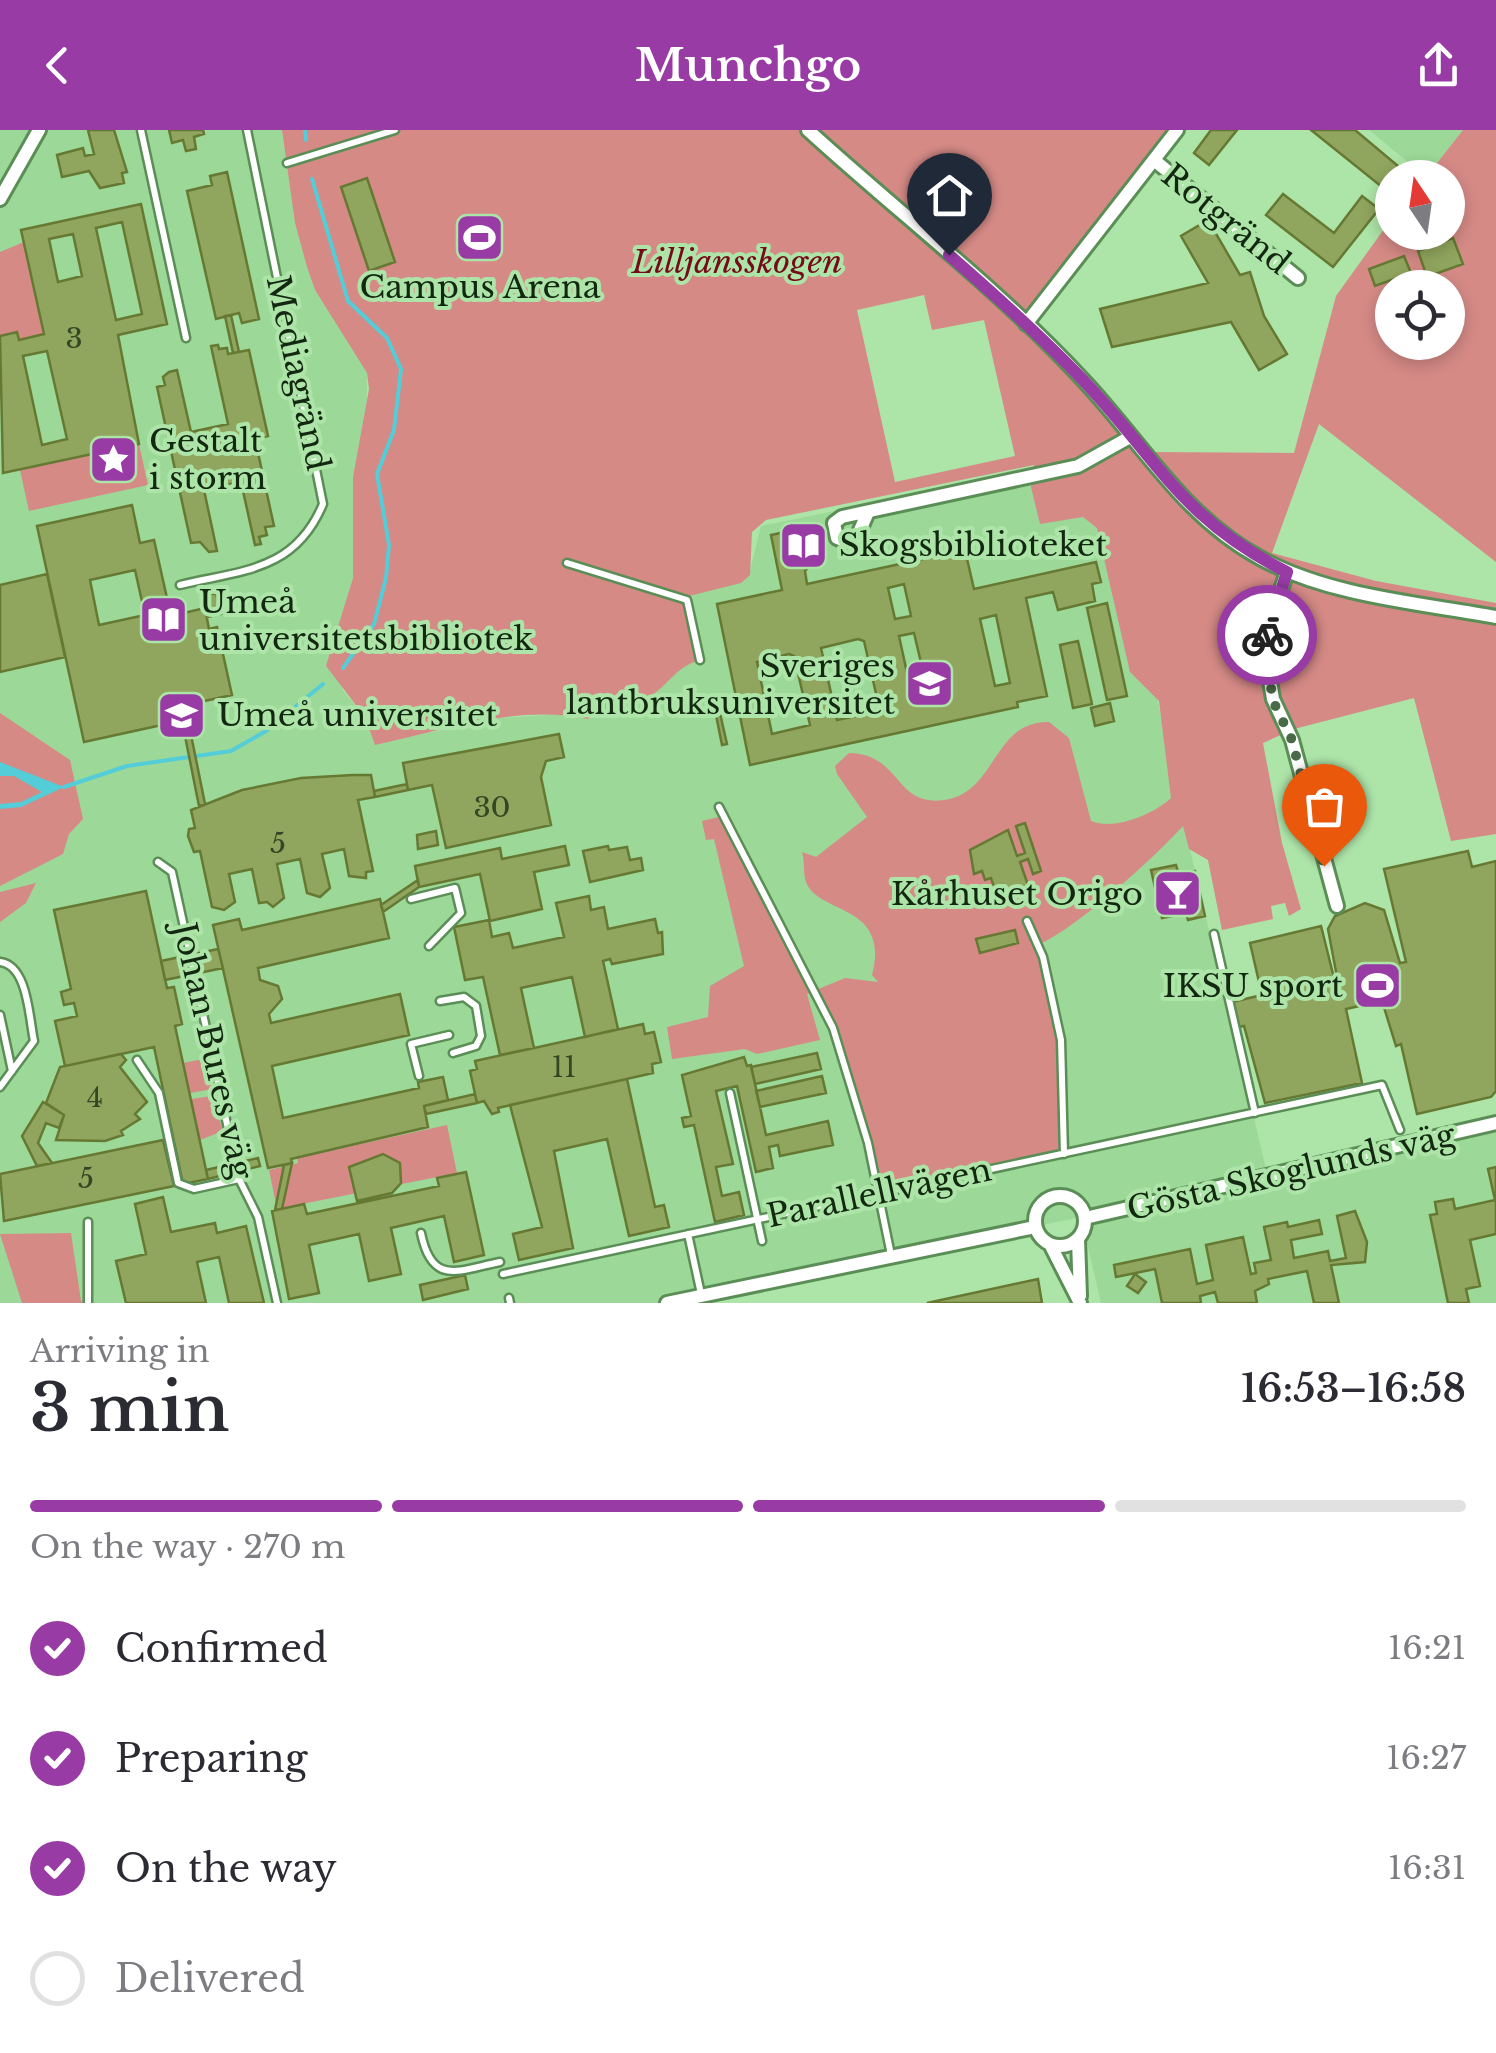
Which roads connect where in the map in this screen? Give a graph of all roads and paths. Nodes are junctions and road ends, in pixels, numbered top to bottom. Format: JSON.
{"nodes":[{"id":1,"x":39,"y":130,"type":"edge"},
{"id":2,"x":140,"y":130,"type":"edge"},
{"id":3,"x":247,"y":130,"type":"edge"},
{"id":4,"x":395,"y":130,"type":"edge"},
{"id":5,"x":808,"y":130,"type":"edge"},
{"id":6,"x":1178,"y":130,"type":"edge"},
{"id":7,"x":1154,"y":160,"type":"junction"},
{"id":8,"x":287,"y":163,"type":"dead end"},
{"id":9,"x":0,"y":199,"type":"edge"},
{"id":10,"x":1298,"y":278,"type":"dead end"},
{"id":11,"x":1026,"y":324,"type":"junction"},
{"id":12,"x":186,"y":338,"type":"dead end"},
{"id":13,"x":1130,"y":437,"type":"junction"},
{"id":14,"x":868,"y":512,"type":"dead end"},
{"id":15,"x":566,"y":563,"type":"dead end"},
{"id":16,"x":1287,"y":572,"type":"junction"},
{"id":17,"x":180,"y":585,"type":"dead end"},
{"id":18,"x":1496,"y":617,"type":"edge"},
{"id":19,"x":700,"y":660,"type":"dead end"},
{"id":20,"x":719,"y":807,"type":"dead end"},
{"id":21,"x":158,"y":862,"type":"dead end"},
{"id":22,"x":411,"y":899,"type":"dead end"},
{"id":23,"x":1337,"y":906,"type":"dead end"},
{"id":24,"x":1026,"y":922,"type":"dead end"},
{"id":25,"x":1214,"y":934,"type":"dead end"},
{"id":26,"x":428,"y":946,"type":"dead end"},
{"id":27,"x":0,"y":962,"type":"edge"},
{"id":28,"x":440,"y":1001,"type":"dead end"},
{"id":29,"x":0,"y":1016,"type":"edge"},
{"id":30,"x":449,"y":1035,"type":"dead end"},
{"id":31,"x":453,"y":1053,"type":"dead end"},
{"id":32,"x":138,"y":1060,"type":"dead end"},
{"id":33,"x":12,"y":1072,"type":"junction"},
{"id":34,"x":419,"y":1076,"type":"dead end"},
{"id":35,"x":0,"y":1088,"type":"edge"},
{"id":36,"x":730,"y":1093,"type":"dead end"},
{"id":37,"x":1255,"y":1113,"type":"junction"},
{"id":38,"x":1496,"y":1123,"type":"edge"},
{"id":39,"x":1400,"y":1130,"type":"dead end"},
{"id":40,"x":1064,"y":1154,"type":"junction"},
{"id":41,"x":238,"y":1179,"type":"junction"},
{"id":42,"x":878,"y":1194,"type":"junction"},
{"id":43,"x":1085,"y":1218,"type":"junction"},
{"id":44,"x":758,"y":1219,"type":"junction"},
{"id":45,"x":88,"y":1222,"type":"dead end"},
{"id":46,"x":1035,"y":1227,"type":"junction"},
{"id":47,"x":421,"y":1232,"type":"dead end"},
{"id":48,"x":688,"y":1234,"type":"junction"},
{"id":49,"x":1078,"y":1239,"type":"junction"},
{"id":50,"x":762,"y":1241,"type":"dead end"},
{"id":51,"x":1050,"y":1244,"type":"junction"},
{"id":52,"x":891,"y":1255,"type":"junction"},
{"id":53,"x":500,"y":1262,"type":"dead end"},
{"id":54,"x":503,"y":1274,"type":"dead end"},
{"id":55,"x":701,"y":1296,"type":"junction"},
{"id":56,"x":88,"y":1303,"type":"edge"},
{"id":57,"x":277,"y":1303,"type":"edge"},
{"id":58,"x":667,"y":1303,"type":"edge"},
{"id":59,"x":1080,"y":1303,"type":"edge"}],
"edges":[{"from":1,"to":9,"type":"street"},
{"from":2,"to":12,"type":"lane"},
{"from":3,"to":17,"type":"lane","name":"Mediagränd"},
{"from":4,"to":8,"type":"lane"},
{"from":5,"to":11,"type":"street"},
{"from":6,"to":7,"type":"street"},
{"from":7,"to":10,"type":"street","name":"Rotgränd"},
{"from":7,"to":11,"type":"street"},
{"from":11,"to":13,"type":"street"},
{"from":13,"to":14,"type":"street"},
{"from":13,"to":16,"type":"street"},
{"from":15,"to":19,"type":"lane"},
{"from":16,"to":18,"type":"street"},
{"from":16,"to":23,"type":"street"},
{"from":20,"to":42,"type":"lane"},
{"from":21,"to":41,"type":"lane","name":"Johan Bures väg"},
{"from":22,"to":26,"type":"lane"},
{"from":24,"to":40,"type":"lane"},
{"from":25,"to":37,"type":"lane"},
{"from":27,"to":33,"type":"lane"},
{"from":28,"to":31,"type":"lane"},
{"from":29,"to":33,"type":"lane"},
{"from":30,"to":34,"type":"lane"},
{"from":32,"to":41,"type":"lane"},
{"from":33,"to":35,"type":"lane"},
{"from":36,"to":44,"type":"lane"},
{"from":37,"to":39,"type":"lane","name":"Parallellvägen"},
{"from":37,"to":40,"type":"lane","name":"Parallellvägen"},
{"from":38,"to":43,"type":"street","name":"Gösta Skoglunds väg"},
{"from":40,"to":42,"type":"lane","name":"Parallellvägen"},
{"from":41,"to":57,"type":"lane","name":"Johan Bures väg"},
{"from":42,"to":44,"type":"lane","name":"Parallellvägen"},
{"from":42,"to":52,"type":"lane"},
{"from":43,"to":46,"type":"street","name":"Gösta Skoglunds väg"},
{"from":43,"to":49,"type":"street","name":"Gösta Skoglunds väg"},
{"from":44,"to":48,"type":"lane","name":"Parallellvägen"},
{"from":44,"to":50,"type":"lane"},
{"from":45,"to":56,"type":"lane"},
{"from":46,"to":51,"type":"street"},
{"from":46,"to":52,"type":"street"},
{"from":47,"to":53,"type":"lane"},
{"from":48,"to":54,"type":"lane","name":"Parallellvägen"},
{"from":48,"to":55,"type":"lane"},
{"from":49,"to":51,"type":"street"},
{"from":49,"to":59,"type":"street"},
{"from":51,"to":59,"type":"street"},
{"from":52,"to":55,"type":"street"},
{"from":55,"to":58,"type":"street"}]}
